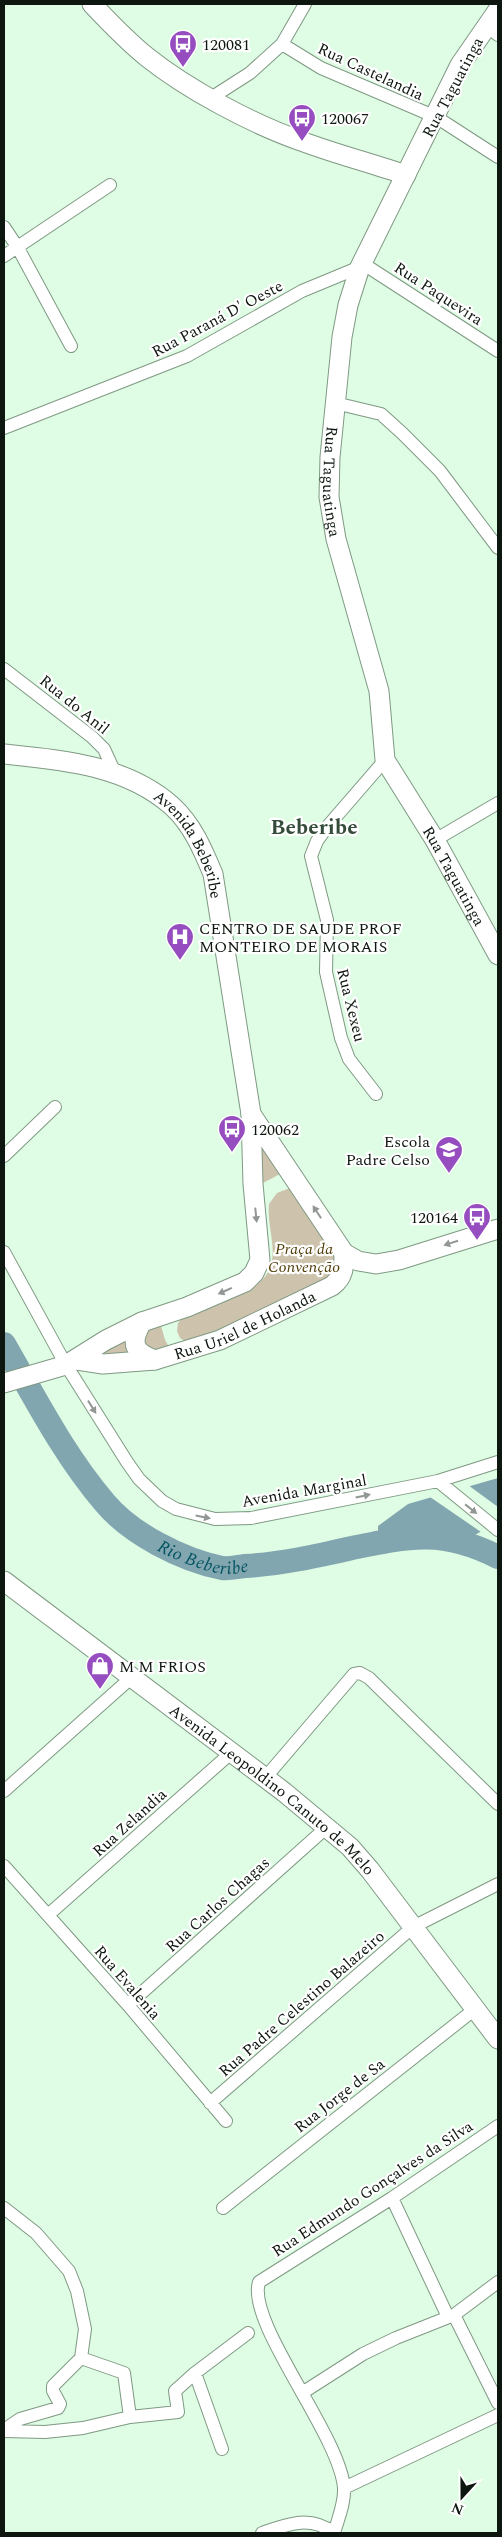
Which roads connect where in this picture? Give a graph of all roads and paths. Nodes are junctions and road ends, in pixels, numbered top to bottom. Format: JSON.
{"nodes":[{"id":1,"x":92,"y":4,"type":"edge"},
{"id":2,"x":306,"y":4,"type":"edge"},
{"id":3,"x":498,"y":10,"type":"edge"},
{"id":4,"x":492,"y":30,"type":"edge"},
{"id":5,"x":282,"y":44,"type":"junction"},
{"id":6,"x":212,"y":98,"type":"junction"},
{"id":7,"x":436,"y":117,"type":"junction"},
{"id":8,"x":498,"y":157,"type":"edge"},
{"id":9,"x":406,"y":175,"type":"junction"},
{"id":10,"x":110,"y":185,"type":"dead end"},
{"id":11,"x":4,"y":227,"type":"edge"},
{"id":12,"x":18,"y":248,"type":"junction"},
{"id":13,"x":4,"y":256,"type":"edge"},
{"id":14,"x":361,"y":265,"type":"junction"},
{"id":15,"x":71,"y":346,"type":"dead end"},
{"id":16,"x":498,"y":351,"type":"edge"},
{"id":17,"x":335,"y":403,"type":"junction"},
{"id":18,"x":4,"y":428,"type":"edge"},
{"id":19,"x":498,"y":548,"type":"edge"},
{"id":20,"x":4,"y":669,"type":"edge"},
{"id":21,"x":4,"y":754,"type":"edge"},
{"id":22,"x":385,"y":760,"type":"junction"},
{"id":23,"x":115,"y":773,"type":"junction"},
{"id":24,"x":498,"y":803,"type":"edge"},
{"id":25,"x":435,"y":840,"type":"junction"},
{"id":26,"x":498,"y":955,"type":"edge"},
{"id":27,"x":376,"y":1094,"type":"dead end"},
{"id":28,"x":55,"y":1107,"type":"dead end"},
{"id":29,"x":251,"y":1114,"type":"junction"},
{"id":30,"x":4,"y":1156,"type":"edge"},
{"id":31,"x":294,"y":1176,"type":"junction"},
{"id":32,"x":252,"y":1184,"type":"junction"},
{"id":33,"x":498,"y":1229,"type":"edge"},
{"id":34,"x":4,"y":1252,"type":"edge"},
{"id":35,"x":344,"y":1252,"type":"junction"},
{"id":36,"x":260,"y":1260,"type":"joint"},
{"id":37,"x":142,"y":1322,"type":"junction"},
{"id":38,"x":156,"y":1360,"type":"junction"},
{"id":39,"x":72,"y":1362,"type":"junction"},
{"id":40,"x":4,"y":1383,"type":"edge"},
{"id":41,"x":498,"y":1462,"type":"edge"},
{"id":42,"x":442,"y":1485,"type":"junction"},
{"id":43,"x":497,"y":1529,"type":"edge"},
{"id":44,"x":4,"y":1581,"type":"edge"},
{"id":45,"x":131,"y":1678,"type":"junction"},
{"id":46,"x":231,"y":1753,"type":"junction"},
{"id":47,"x":265,"y":1778,"type":"junction"},
{"id":48,"x":4,"y":1791,"type":"edge"},
{"id":49,"x":498,"y":1804,"type":"edge"},
{"id":50,"x":327,"y":1827,"type":"junction"},
{"id":51,"x":4,"y":1866,"type":"edge"},
{"id":52,"x":498,"y":1884,"type":"edge"},
{"id":53,"x":48,"y":1915,"type":"junction"},
{"id":54,"x":414,"y":1927,"type":"junction"},
{"id":55,"x":128,"y":2006,"type":"junction"},
{"id":56,"x":475,"y":2009,"type":"junction"},
{"id":57,"x":498,"y":2039,"type":"edge"},
{"id":58,"x":210,"y":2103,"type":"junction"},
{"id":59,"x":226,"y":2121,"type":"dead end"},
{"id":60,"x":498,"y":2126,"type":"edge"},
{"id":61,"x":392,"y":2198,"type":"junction"},
{"id":62,"x":4,"y":2208,"type":"edge"},
{"id":63,"x":223,"y":2208,"type":"dead end"},
{"id":64,"x":498,"y":2282,"type":"edge"},
{"id":65,"x":451,"y":2316,"type":"junction"},
{"id":66,"x":248,"y":2333,"type":"dead end"},
{"id":67,"x":81,"y":2358,"type":"junction"},
{"id":68,"x":195,"y":2373,"type":"junction"},
{"id":69,"x":302,"y":2393,"type":"junction"},
{"id":70,"x":498,"y":2404,"type":"edge"},
{"id":71,"x":498,"y":2415,"type":"edge"},
{"id":72,"x":130,"y":2417,"type":"junction"},
{"id":73,"x":4,"y":2431,"type":"edge"},
{"id":74,"x":222,"y":2449,"type":"dead end"},
{"id":75,"x":344,"y":2488,"type":"junction"},
{"id":76,"x":262,"y":2533,"type":"edge"},
{"id":77,"x":334,"y":2533,"type":"edge"}],
"edges":[{"from":1,"to":6,"type":"street"},
{"from":2,"to":5,"type":"street"},
{"from":3,"to":4,"type":"street","name":"Rua Taguatinga"},
{"from":4,"to":7,"type":"street","name":"Rua Taguatinga"},
{"from":5,"to":6,"type":"street"},
{"from":5,"to":7,"type":"street","name":"Rua Castelandia"},
{"from":6,"to":9,"type":"street"},
{"from":7,"to":8,"type":"street","name":"Rua Castelandia"},
{"from":7,"to":9,"type":"street","name":"Rua Taguatinga"},
{"from":9,"to":14,"type":"street","name":"Rua Taguatinga"},
{"from":10,"to":12,"type":"street"},
{"from":11,"to":12,"type":"street"},
{"from":12,"to":13,"type":"street"},
{"from":12,"to":15,"type":"street"},
{"from":14,"to":16,"type":"street","name":"Rua Paquevira"},
{"from":14,"to":17,"type":"street","name":"Rua Taguatinga"},
{"from":14,"to":18,"type":"street","name":"Rua Paraná D' Oeste"},
{"from":17,"to":19,"type":"street"},
{"from":17,"to":22,"type":"street","name":"Rua Taguatinga"},
{"from":20,"to":23,"type":"street","name":"Rua do Anil"},
{"from":21,"to":23,"type":"street","name":"Avenida Beberibe"},
{"from":22,"to":25,"type":"street","name":"Rua Taguatinga"},
{"from":22,"to":27,"type":"street","name":"Rua Xexeu"},
{"from":23,"to":29,"type":"street","name":"Avenida Beberibe"},
{"from":24,"to":25,"type":"street"},
{"from":25,"to":26,"type":"street","name":"Rua Taguatinga"},
{"from":28,"to":30,"type":"street"},
{"from":29,"to":31,"type":"street","name":"Avenida Beberibe"},
{"from":29,"to":32,"type":"street","name":"Avenida Beberibe"},
{"from":31,"to":32,"type":"street"},
{"from":35,"to":31,"type":"street","name":"Avenida Beberibe","one_way":true},
{"from":32,"to":36,"type":"street","name":"Avenida Beberibe","one_way":true},
{"from":33,"to":35,"type":"street","one_way":true},
{"from":34,"to":39,"type":"street","name":"Avenida Marginal"},
{"from":35,"to":38,"type":"street","name":"Rua Uriel de Holanda"},
{"from":36,"to":37,"type":"street","name":"Rua Uriel de Holanda","one_way":true},
{"from":37,"to":38,"type":"street"},
{"from":37,"to":39,"type":"street","name":"Rua Uriel de Holanda"},
{"from":38,"to":39,"type":"street","name":"Rua Uriel de Holanda"},
{"from":39,"to":40,"type":"street","name":"Rua Uriel de Holanda"},
{"from":39,"to":42,"type":"street","name":"Avenida Marginal","one_way":true},
{"from":41,"to":42,"type":"street","name":"Avenida Marginal"},
{"from":42,"to":43,"type":"street","one_way":true},
{"from":44,"to":45,"type":"street","name":"Avenida Leopoldino Canuto de Melo"},
{"from":45,"to":46,"type":"street","name":"Avenida Leopoldino Canuto de Melo"},
{"from":45,"to":48,"type":"street"},
{"from":46,"to":47,"type":"street","name":"Avenida Leopoldino Canuto de Melo"},
{"from":46,"to":53,"type":"street","name":"Rua Zelandia"},
{"from":47,"to":49,"type":"street"},
{"from":47,"to":50,"type":"street","name":"Avenida Leopoldino Canuto de Melo"},
{"from":50,"to":54,"type":"street","name":"Avenida Leopoldino Canuto de Melo"},
{"from":50,"to":55,"type":"street","name":"Rua Carlos Chagas"},
{"from":51,"to":53,"type":"street","name":"Rua Evalenia"},
{"from":52,"to":54,"type":"street","name":"Rua Padre Celestino Balazeiro"},
{"from":53,"to":55,"type":"street","name":"Rua Evalenia"},
{"from":54,"to":56,"type":"street","name":"Avenida Leopoldino Canuto de Melo"},
{"from":54,"to":58,"type":"street","name":"Rua Padre Celestino Balazeiro"},
{"from":55,"to":58,"type":"street","name":"Rua Evalenia"},
{"from":56,"to":57,"type":"street","name":"Avenida Leopoldino Canuto de Melo"},
{"from":56,"to":63,"type":"street","name":"Rua Jorge de Sa"},
{"from":58,"to":59,"type":"street","name":"Rua Evalenia"},
{"from":60,"to":61,"type":"street","name":"Rua Edmundo Gonçalves da Silva"},
{"from":61,"to":65,"type":"street"},
{"from":61,"to":69,"type":"street","name":"Rua Edmundo Gonçalves da Silva"},
{"from":62,"to":67,"type":"street"},
{"from":64,"to":65,"type":"street"},
{"from":65,"to":69,"type":"street"},
{"from":65,"to":70,"type":"street"},
{"from":66,"to":68,"type":"street"},
{"from":67,"to":72,"type":"street"},
{"from":67,"to":73,"type":"street"},
{"from":68,"to":72,"type":"street"},
{"from":68,"to":74,"type":"street"},
{"from":69,"to":75,"type":"street"},
{"from":71,"to":75,"type":"street"},
{"from":72,"to":73,"type":"street"},
{"from":75,"to":77,"type":"street"},
{"from":76,"to":77,"type":"street"}]}
